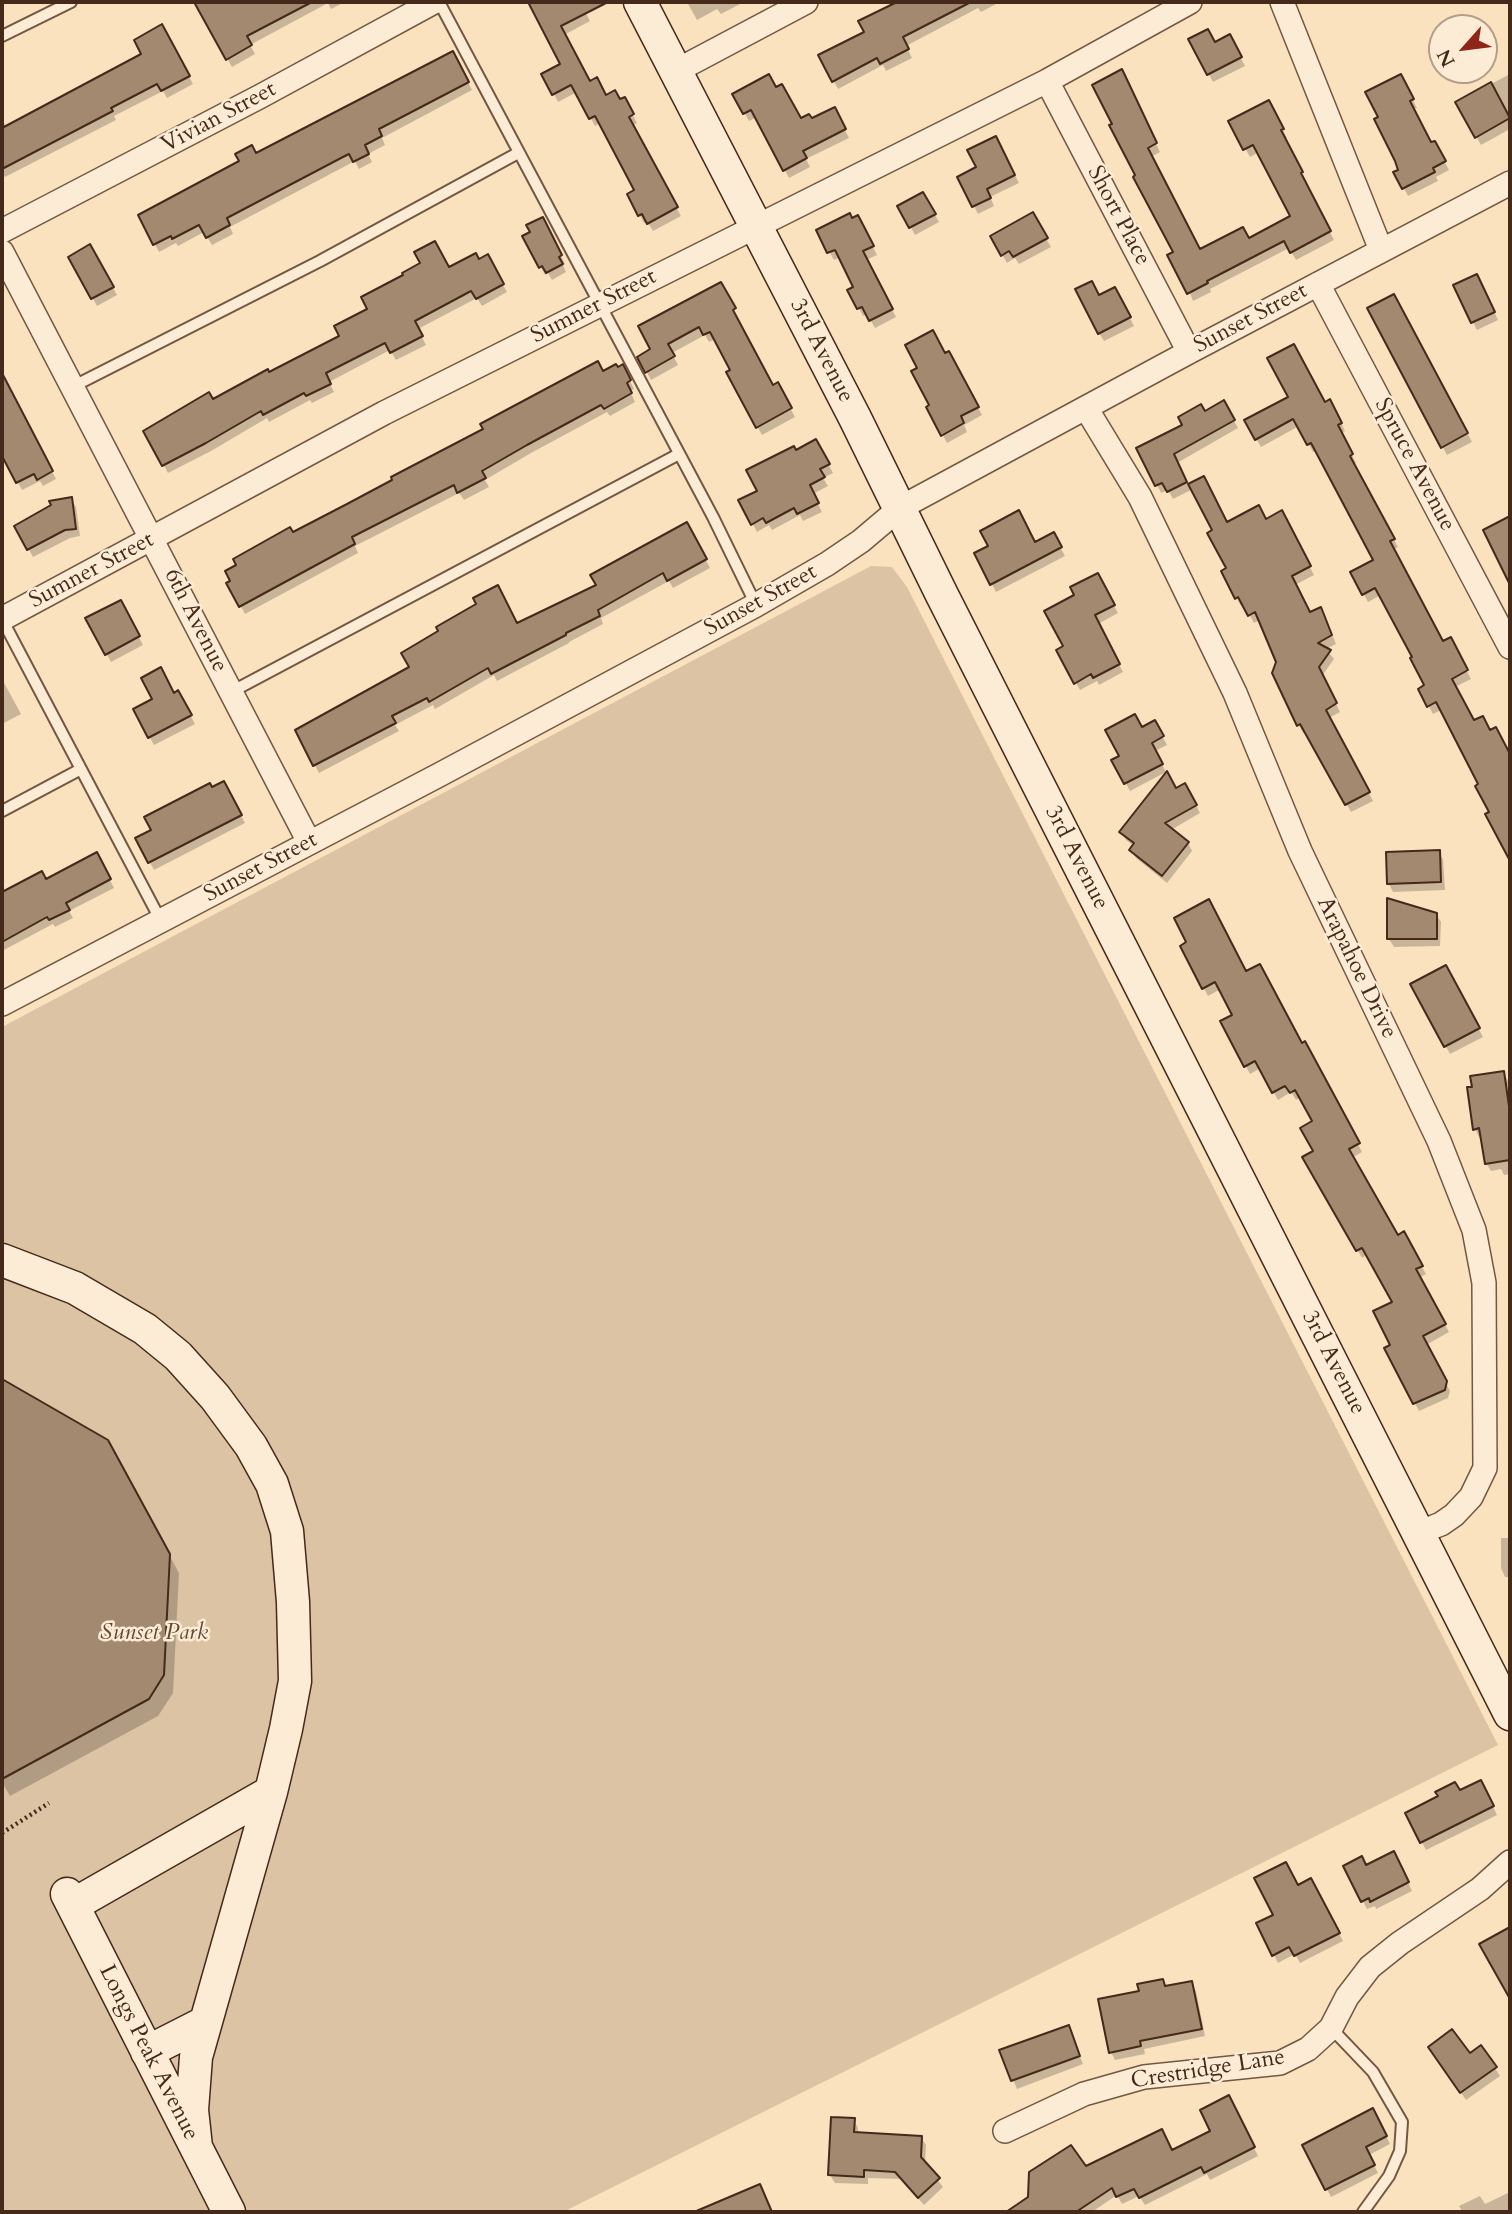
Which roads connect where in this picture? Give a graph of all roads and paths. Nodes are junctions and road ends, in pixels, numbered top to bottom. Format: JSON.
{"nodes":[{"id":1,"x":71,"y":2,"type":"edge"},
{"id":2,"x":436,"y":2,"type":"edge"},
{"id":3,"x":640,"y":2,"type":"edge"},
{"id":4,"x":806,"y":2,"type":"edge"},
{"id":5,"x":1190,"y":2,"type":"edge"},
{"id":6,"x":1283,"y":2,"type":"edge"},
{"id":7,"x":2,"y":36,"type":"edge"},
{"id":8,"x":676,"y":71,"type":"junction"},
{"id":9,"x":1047,"y":81,"type":"junction"},
{"id":10,"x":519,"y":153,"type":"junction"},
{"id":11,"x":1507,"y":192,"type":"edge"},
{"id":12,"x":756,"y":226,"type":"junction"},
{"id":13,"x":2,"y":231,"type":"edge"},
{"id":14,"x":1381,"y":250,"type":"junction"},
{"id":15,"x":2,"y":252,"type":"edge"},
{"id":16,"x":1318,"y":284,"type":"junction"},
{"id":17,"x":599,"y":304,"type":"junction"},
{"id":18,"x":1189,"y":352,"type":"junction"},
{"id":19,"x":72,"y":387,"type":"junction"},
{"id":20,"x":1086,"y":408,"type":"junction"},
{"id":21,"x":679,"y":454,"type":"junction"},
{"id":22,"x":900,"y":508,"type":"junction"},
{"id":23,"x":152,"y":540,"type":"junction"},
{"id":24,"x":756,"y":605,"type":"junction"},
{"id":25,"x":2,"y":619,"type":"edge"},
{"id":26,"x":1510,"y":647,"type":"edge"},
{"id":27,"x":231,"y":692,"type":"junction"},
{"id":28,"x":81,"y":769,"type":"junction"},
{"id":29,"x":2,"y":811,"type":"edge"},
{"id":30,"x":309,"y":842,"type":"junction"},
{"id":31,"x":162,"y":921,"type":"junction"},
{"id":32,"x":2,"y":1004,"type":"edge"},
{"id":33,"x":2,"y":1260,"type":"edge"},
{"id":34,"x":1418,"y":1533,"type":"junction"},
{"id":35,"x":1510,"y":1714,"type":"edge"},
{"id":36,"x":271,"y":1792,"type":"junction"},
{"id":37,"x":49,"y":1803,"type":"dead end"},
{"id":38,"x":2,"y":1833,"type":"edge"},
{"id":39,"x":1510,"y":1863,"type":"edge"},
{"id":40,"x":204,"y":2023,"type":"junction"},
{"id":41,"x":1331,"y":2028,"type":"junction"},
{"id":42,"x":148,"y":2052,"type":"junction"},
{"id":43,"x":1005,"y":2131,"type":"dead end"},
{"id":44,"x":196,"y":2147,"type":"junction"},
{"id":45,"x":229,"y":2212,"type":"edge"},
{"id":46,"x":1363,"y":2212,"type":"edge"}],
"edges":[{"from":1,"to":7,"type":"lane"},
{"from":2,"to":10,"type":"lane"},
{"from":2,"to":13,"type":"street","name":"Vivian Street"},
{"from":3,"to":8,"type":"street","name":"3rd Avenue"},
{"from":4,"to":8,"type":"street"},
{"from":5,"to":9,"type":"street","name":"Sumner Street"},
{"from":6,"to":14,"type":"street"},
{"from":8,"to":12,"type":"street","name":"3rd Avenue"},
{"from":9,"to":12,"type":"street","name":"Sumner Street"},
{"from":9,"to":18,"type":"street","name":"Short Place"},
{"from":10,"to":17,"type":"lane"},
{"from":10,"to":19,"type":"lane"},
{"from":11,"to":14,"type":"street","name":"Sunset Street"},
{"from":12,"to":17,"type":"street","name":"Sumner Street"},
{"from":12,"to":22,"type":"street","name":"3rd Avenue"},
{"from":14,"to":16,"type":"street","name":"Sunset Street"},
{"from":15,"to":19,"type":"street","name":"6th Avenue"},
{"from":16,"to":18,"type":"street","name":"Sunset Street"},
{"from":16,"to":26,"type":"street","name":"Spruce Avenue"},
{"from":17,"to":21,"type":"lane"},
{"from":17,"to":23,"type":"street","name":"Sumner Street"},
{"from":18,"to":20,"type":"street","name":"Sunset Street"},
{"from":19,"to":23,"type":"street","name":"6th Avenue"},
{"from":20,"to":22,"type":"street","name":"Sunset Street"},
{"from":20,"to":34,"type":"street","name":"Arapahoe Drive"},
{"from":21,"to":24,"type":"lane"},
{"from":21,"to":27,"type":"lane"},
{"from":22,"to":24,"type":"street","name":"Sunset Street"},
{"from":22,"to":34,"type":"street","name":"3rd Avenue"},
{"from":23,"to":25,"type":"street","name":"Sumner Street"},
{"from":23,"to":27,"type":"street","name":"6th Avenue"},
{"from":24,"to":30,"type":"street","name":"Sunset Street"},
{"from":25,"to":28,"type":"lane"},
{"from":27,"to":30,"type":"street","name":"6th Avenue"},
{"from":28,"to":29,"type":"lane"},
{"from":28,"to":31,"type":"lane"},
{"from":30,"to":31,"type":"street","name":"Sunset Street"},
{"from":31,"to":32,"type":"street","name":"Sunset Street"},
{"from":33,"to":36,"type":"street"},
{"from":34,"to":35,"type":"street","name":"3rd Avenue"},
{"from":36,"to":40,"type":"street"},
{"from":36,"to":42,"type":"street","name":"Longs Peak Avenue"},
{"from":37,"to":38,"type":"path"},
{"from":39,"to":41,"type":"street","name":"Crestridge Lane"},
{"from":40,"to":42,"type":"street"},
{"from":40,"to":44,"type":"street"},
{"from":41,"to":43,"type":"street","name":"Crestridge Lane"},
{"from":41,"to":46,"type":"lane"},
{"from":42,"to":44,"type":"street","name":"Longs Peak Avenue"},
{"from":44,"to":45,"type":"street","name":"Longs Peak Avenue"}]}
